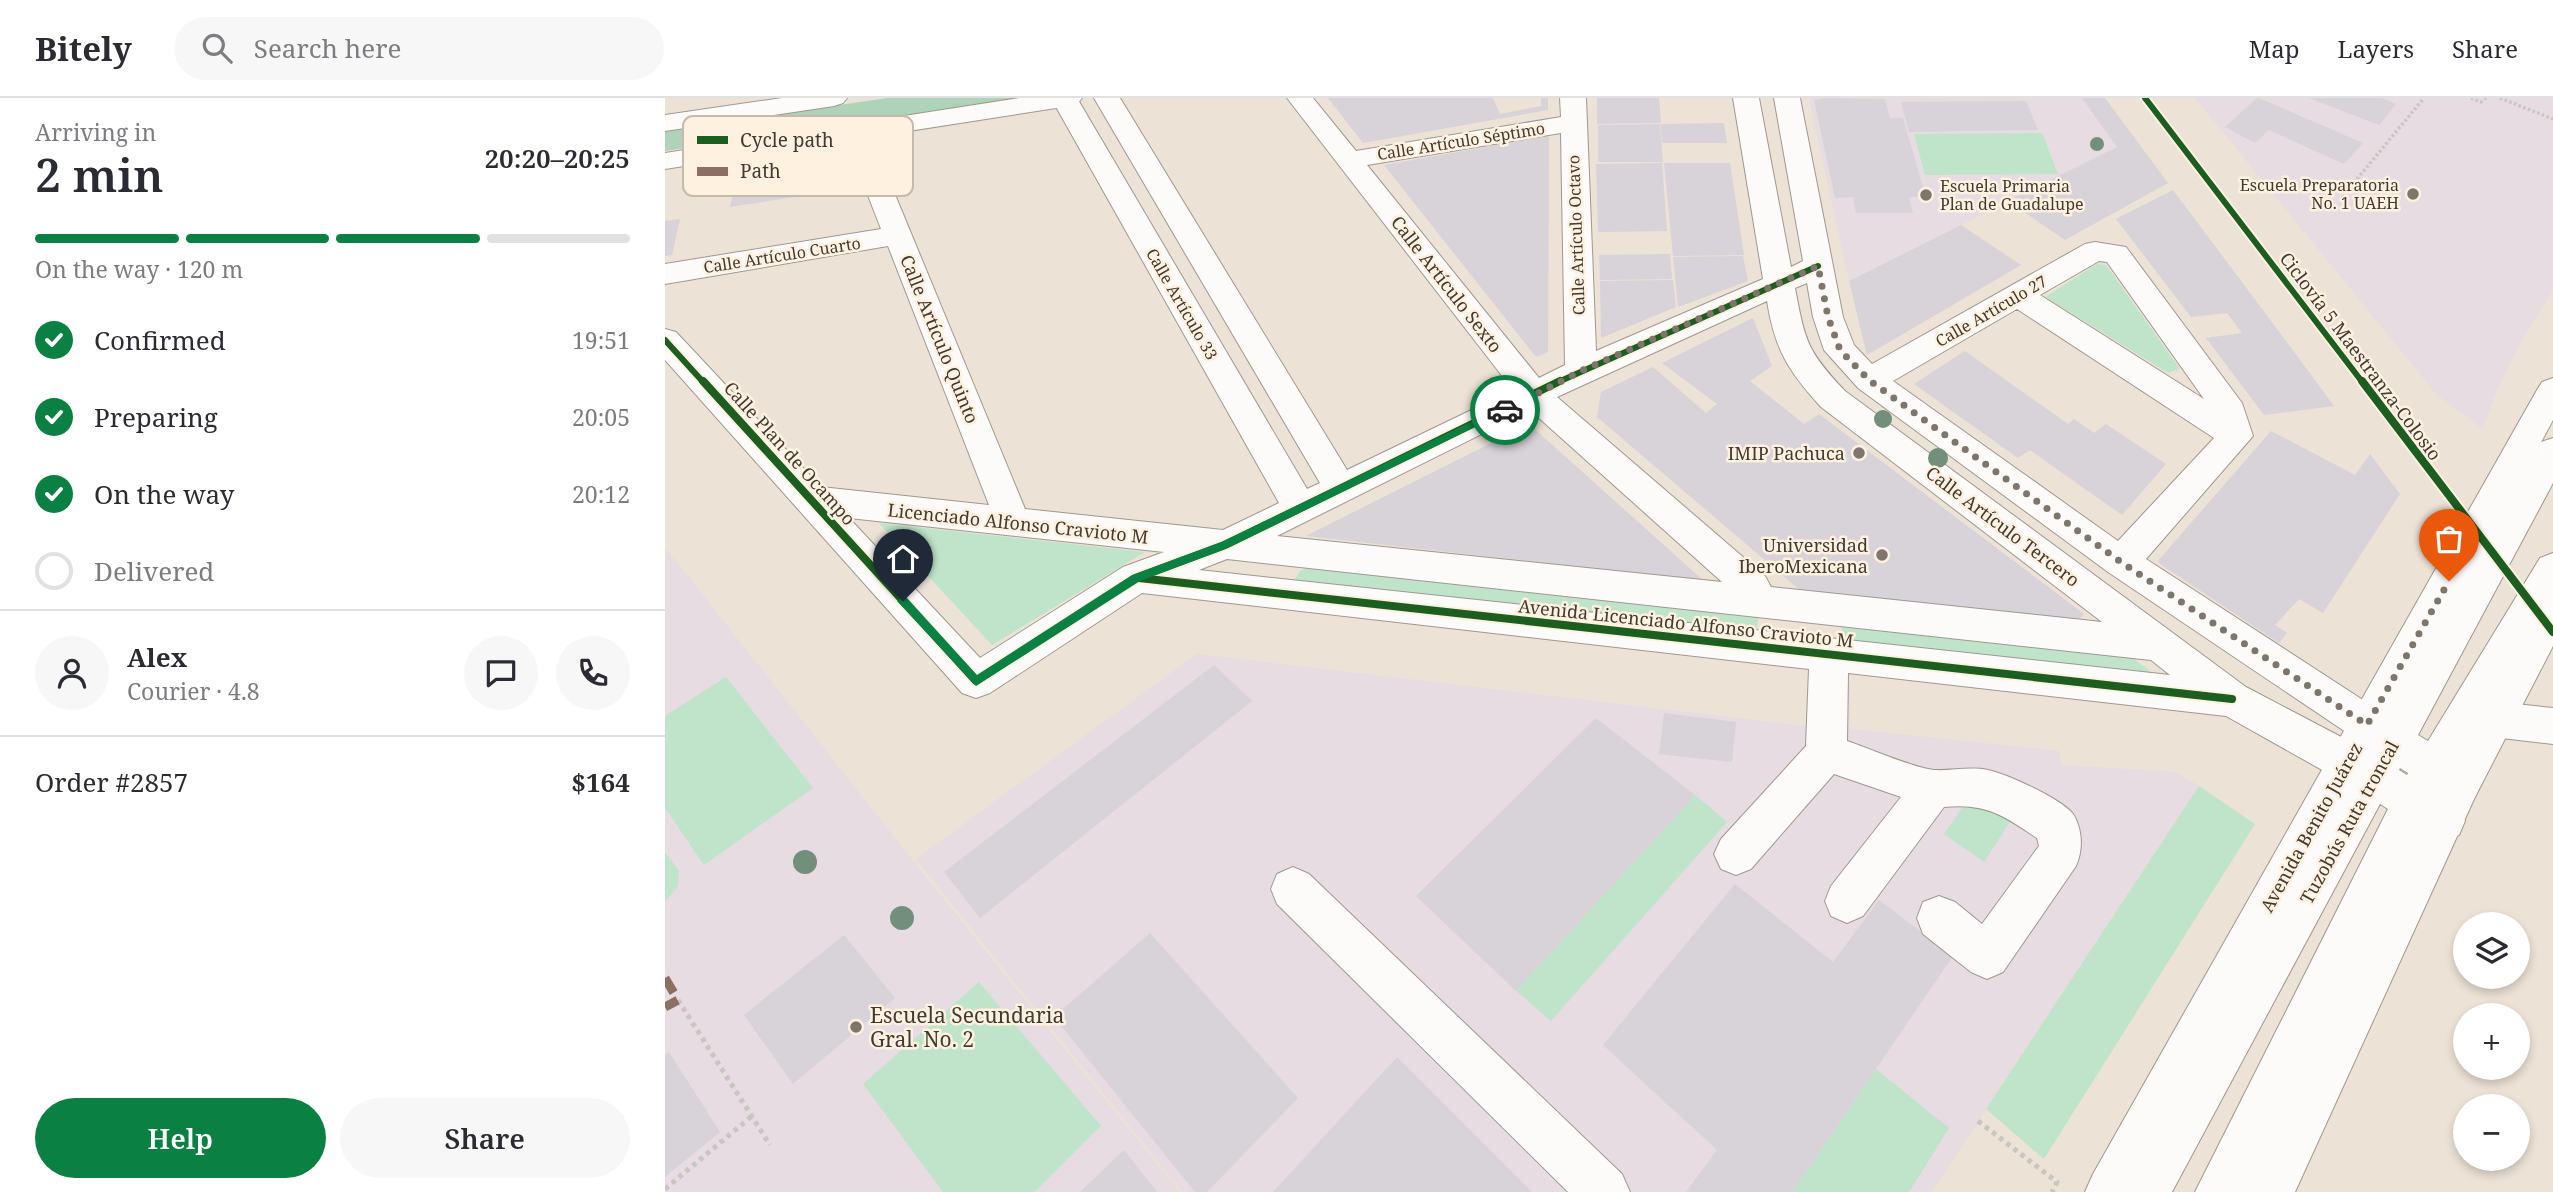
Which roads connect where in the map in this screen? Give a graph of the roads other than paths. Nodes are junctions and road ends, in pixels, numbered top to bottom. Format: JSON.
{"nodes":[{"id":1,"x":834,"y":98,"type":"edge"},
{"id":2,"x":1066,"y":98,"type":"edge"},
{"id":3,"x":1107,"y":98,"type":"edge"},
{"id":4,"x":1300,"y":98,"type":"edge"},
{"id":5,"x":1746,"y":98,"type":"edge"},
{"id":6,"x":1787,"y":98,"type":"edge"},
{"id":7,"x":1572,"y":110,"type":"edge"},
{"id":8,"x":712,"y":116,"type":"edge"},
{"id":9,"x":683,"y":120,"type":"edge"},
{"id":10,"x":913,"y":122,"type":"edge"},
{"id":11,"x":665,"y":123,"type":"edge"},
{"id":12,"x":683,"y":158,"type":"edge"},
{"id":13,"x":1349,"y":160,"type":"junction"},
{"id":14,"x":665,"y":161,"type":"edge"},
{"id":15,"x":883,"y":196,"type":"edge"},
{"id":16,"x":899,"y":235,"type":"junction"},
{"id":17,"x":1818,"y":266,"type":"junction"},
{"id":18,"x":665,"y":274,"type":"edge"},
{"id":19,"x":1780,"y":284,"type":"junction"},
{"id":20,"x":2018,"y":295,"type":"junction"},
{"id":21,"x":665,"y":340,"type":"edge"},
{"id":22,"x":1581,"y":371,"type":"junction"},
{"id":23,"x":1869,"y":380,"type":"junction"},
{"id":24,"x":2553,"y":390,"type":"edge"},
{"id":25,"x":1535,"y":396,"type":"junction"},
{"id":26,"x":2236,"y":436,"type":"junction"},
{"id":27,"x":2553,"y":451,"type":"edge"},
{"id":28,"x":1341,"y":489,"type":"junction"},
{"id":29,"x":811,"y":500,"type":"junction"},
{"id":30,"x":1300,"y":509,"type":"junction"},
{"id":31,"x":1013,"y":522,"type":"junction"},
{"id":32,"x":1225,"y":545,"type":"junction"},
{"id":33,"x":2121,"y":562,"type":"junction"},
{"id":34,"x":2553,"y":568,"type":"edge"},
{"id":35,"x":1136,"y":578,"type":"junction"},
{"id":36,"x":1754,"y":602,"type":"junction"},
{"id":37,"x":1794,"y":606,"type":"junction"},
{"id":38,"x":2553,"y":609,"type":"edge"},
{"id":39,"x":2162,"y":645,"type":"junction"},
{"id":40,"x":1812,"y":652,"type":"junction"},
{"id":41,"x":2232,"y":699,"type":"junction"},
{"id":42,"x":2493,"y":719,"type":"junction"},
{"id":43,"x":2553,"y":726,"type":"edge"},
{"id":44,"x":2370,"y":751,"type":"junction"},
{"id":45,"x":1826,"y":753,"type":"junction"},
{"id":46,"x":1933,"y":789,"type":"junction"},
{"id":47,"x":2438,"y":793,"type":"junction"},
{"id":48,"x":1736,"y":854,"type":"dead end"},
{"id":49,"x":1293,"y":889,"type":"dead end"},
{"id":50,"x":1847,"y":901,"type":"dead end"},
{"id":51,"x":1939,"y":918,"type":"dead end"},
{"id":52,"x":1604,"y":1192,"type":"edge"},
{"id":53,"x":2111,"y":1192,"type":"edge"},
{"id":54,"x":2144,"y":1192,"type":"edge"},
{"id":55,"x":2221,"y":1192,"type":"edge"},
{"id":56,"x":2269,"y":1192,"type":"edge"}],
"edges":[{"from":1,"to":8,"type":"street"},
{"from":2,"to":10,"type":"street"},
{"from":2,"to":30,"type":"street","name":"Calle Artículo 33"},
{"from":3,"to":28,"type":"street"},
{"from":4,"to":13,"type":"street","name":"Calle Artículo Sexto"},
{"from":5,"to":19,"type":"street","name":"Calle Artículo Tercero"},
{"from":6,"to":17,"type":"street","name":"Calle Artículo Tercero"},
{"from":7,"to":13,"type":"street","name":"Calle Artículo Séptimo"},
{"from":7,"to":22,"type":"street","name":"Calle Artículo Octavo"},
{"from":9,"to":11,"type":"street"},
{"from":12,"to":14,"type":"street"},
{"from":13,"to":25,"type":"street","name":"Calle Artículo Sexto"},
{"from":15,"to":16,"type":"street","name":"Calle Artículo Quinto"},
{"from":16,"to":18,"type":"street","name":"Calle Artículo Cuarto"},
{"from":16,"to":31,"type":"street","name":"Calle Artículo Quinto"},
{"from":17,"to":19,"type":"street"},
{"from":17,"to":23,"type":"street","name":"Calle Artículo Tercero"},
{"from":19,"to":22,"type":"street"},
{"from":19,"to":39,"type":"street","name":"Calle Artículo Tercero"},
{"from":20,"to":23,"type":"street","name":"Calle Artículo 27"},
{"from":20,"to":26,"type":"street"},
{"from":20,"to":26,"type":"street","name":"Calle Artículo 27"},
{"from":21,"to":29,"type":"street","name":"Calle Plan de Ocampo"},
{"from":22,"to":25,"type":"street"},
{"from":23,"to":33,"type":"street","name":"Calle Artículo Tercero"},
{"from":24,"to":44,"type":"street","name":"Avenida Benito Juárez"},
{"from":25,"to":28,"type":"street"},
{"from":25,"to":36,"type":"street","name":"Calle Artículo Sexto"},
{"from":26,"to":33,"type":"street"},
{"from":27,"to":44,"type":"street","name":"Tuzobús Ruta troncal"},
{"from":28,"to":30,"type":"street"},
{"from":29,"to":31,"type":"street","name":"Licenciado Alfonso Cravioto M"},
{"from":29,"to":35,"type":"street","name":"Calle Plan de Ocampo"},
{"from":30,"to":32,"type":"street"},
{"from":31,"to":32,"type":"street","name":"Licenciado Alfonso Cravioto M"},
{"from":32,"to":35,"type":"street"},
{"from":32,"to":36,"type":"street","name":"Avenida Licenciado Alfonso Cravioto M"},
{"from":33,"to":44,"type":"street","name":"Calle Artículo Tercero"},
{"from":34,"to":47,"type":"street"},
{"from":35,"to":40,"type":"street","name":"Avenida Licenciado Alfonso Cravioto M"},
{"from":36,"to":37,"type":"street","name":"Avenida Licenciado Alfonso Cravioto M"},
{"from":37,"to":39,"type":"street","name":"Avenida Licenciado Alfonso Cravioto M"},
{"from":37,"to":40,"type":"street"},
{"from":38,"to":42,"type":"street"},
{"from":39,"to":41,"type":"street","name":"Calle Artículo Tercero"},
{"from":40,"to":41,"type":"street","name":"Avenida Licenciado Alfonso Cravioto M"},
{"from":40,"to":45,"type":"street"},
{"from":41,"to":44,"type":"street","name":"Calle Artículo Tercero"},
{"from":42,"to":43,"type":"street"},
{"from":42,"to":47,"type":"street"},
{"from":44,"to":47,"type":"street","name":"Calle Artículo Tercero"},
{"from":44,"to":53,"type":"street","name":"Avenida Benito Juárez"},
{"from":44,"to":54,"type":"street","name":"Tuzobús Ruta troncal"},
{"from":45,"to":46,"type":"street"},
{"from":45,"to":48,"type":"street"},
{"from":46,"to":50,"type":"street"},
{"from":46,"to":51,"type":"street"},
{"from":47,"to":55,"type":"street"},
{"from":47,"to":56,"type":"street"},
{"from":49,"to":52,"type":"street"}]}
